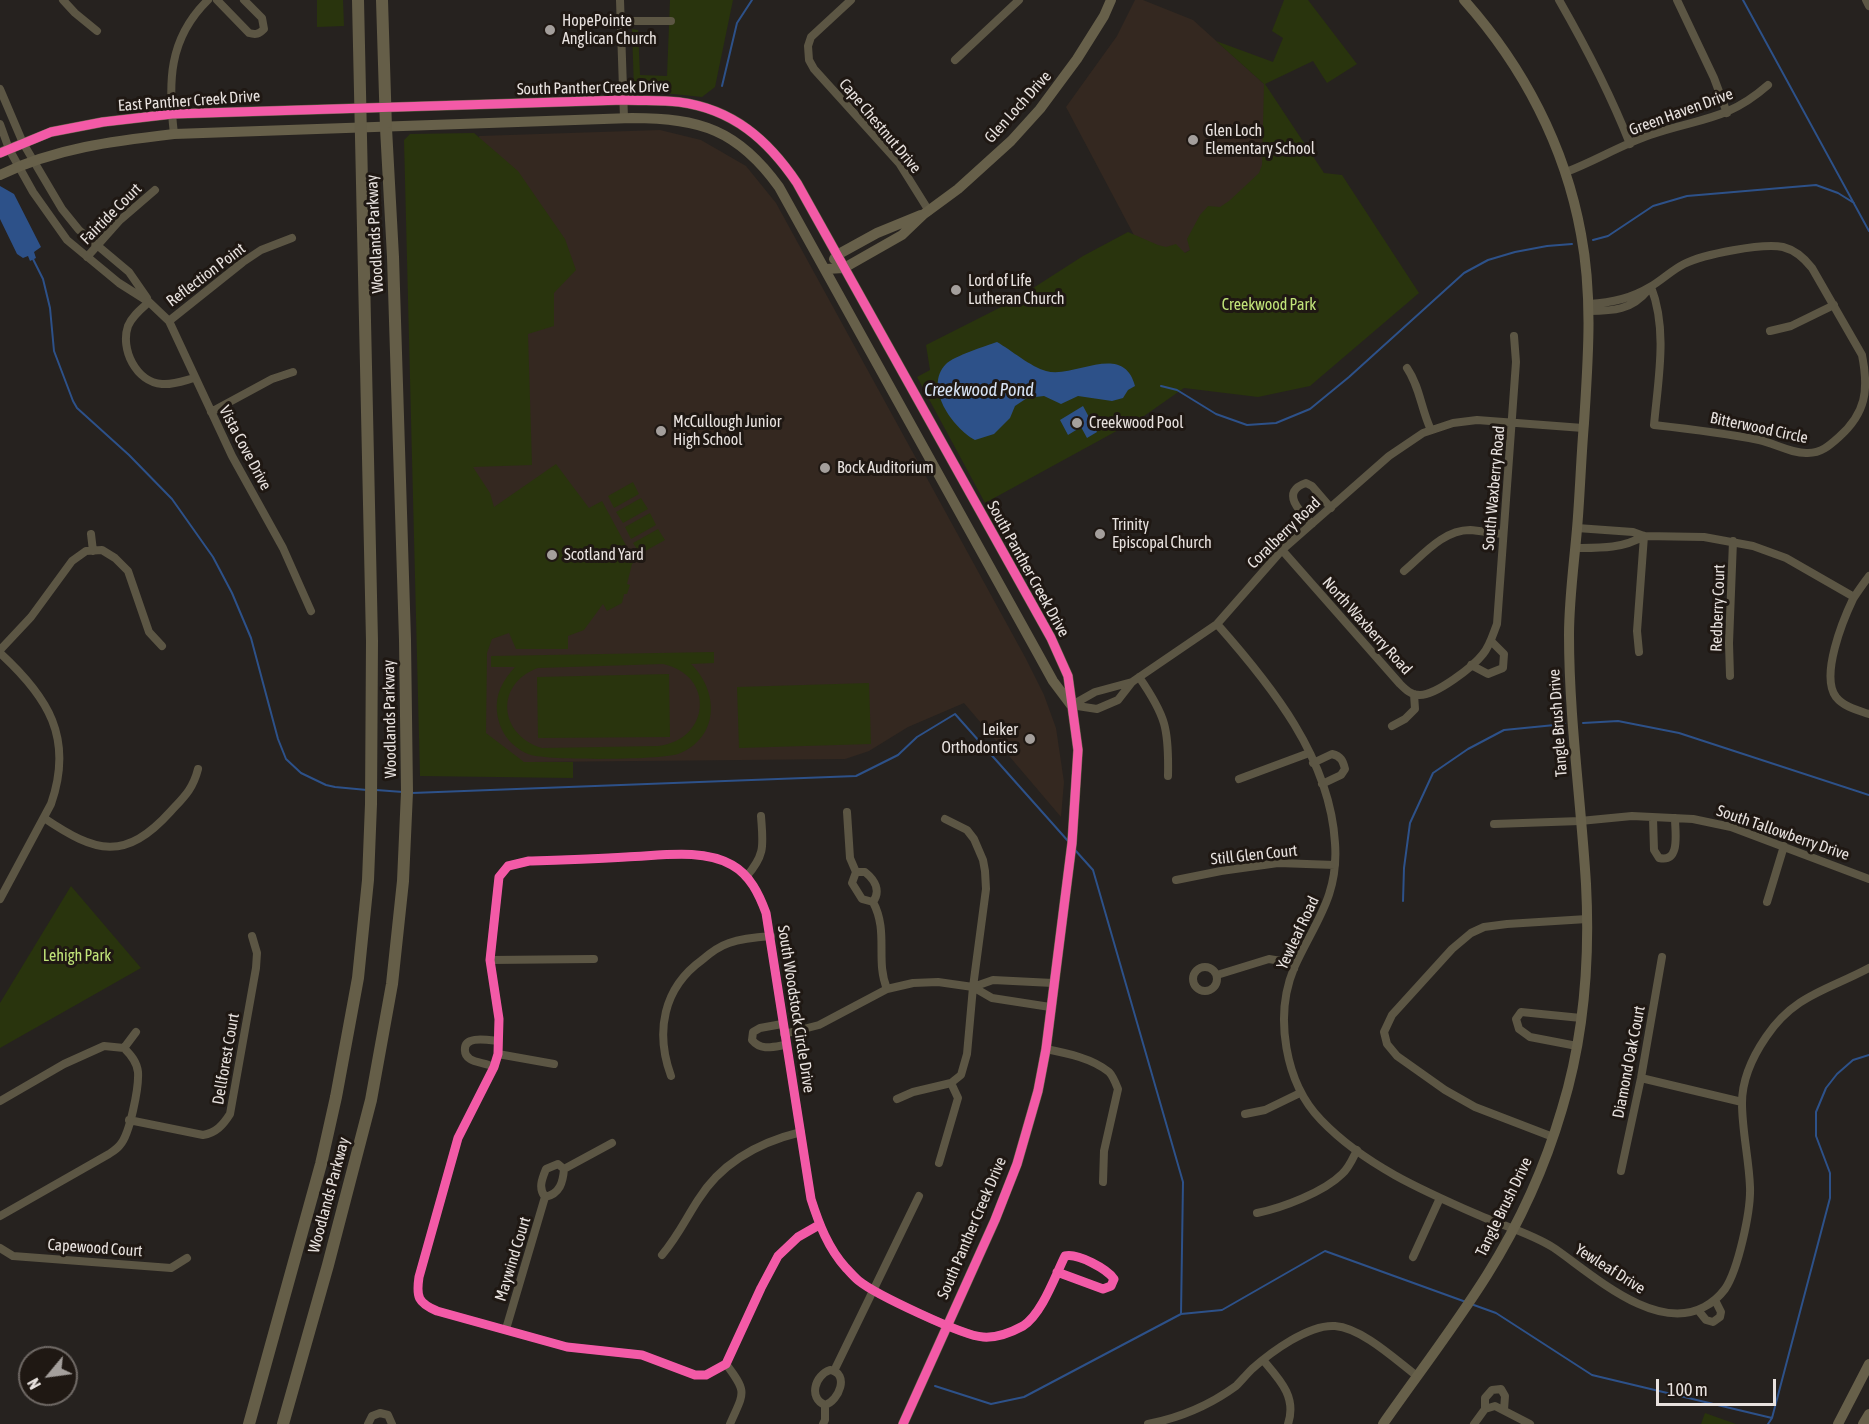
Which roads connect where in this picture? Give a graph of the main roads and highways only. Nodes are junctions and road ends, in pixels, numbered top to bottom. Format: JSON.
{"nodes":[{"id":1,"x":358,"y":0,"type":"edge"},
{"id":2,"x":382,"y":0,"type":"edge"},
{"id":3,"x":249,"y":1424,"type":"edge"},
{"id":4,"x":283,"y":1424,"type":"edge"}],
"edges":[{"from":1,"to":3,"type":"main road","name":"Woodlands Parkway"},
{"from":2,"to":4,"type":"main road","name":"Woodlands Parkway"}]}
